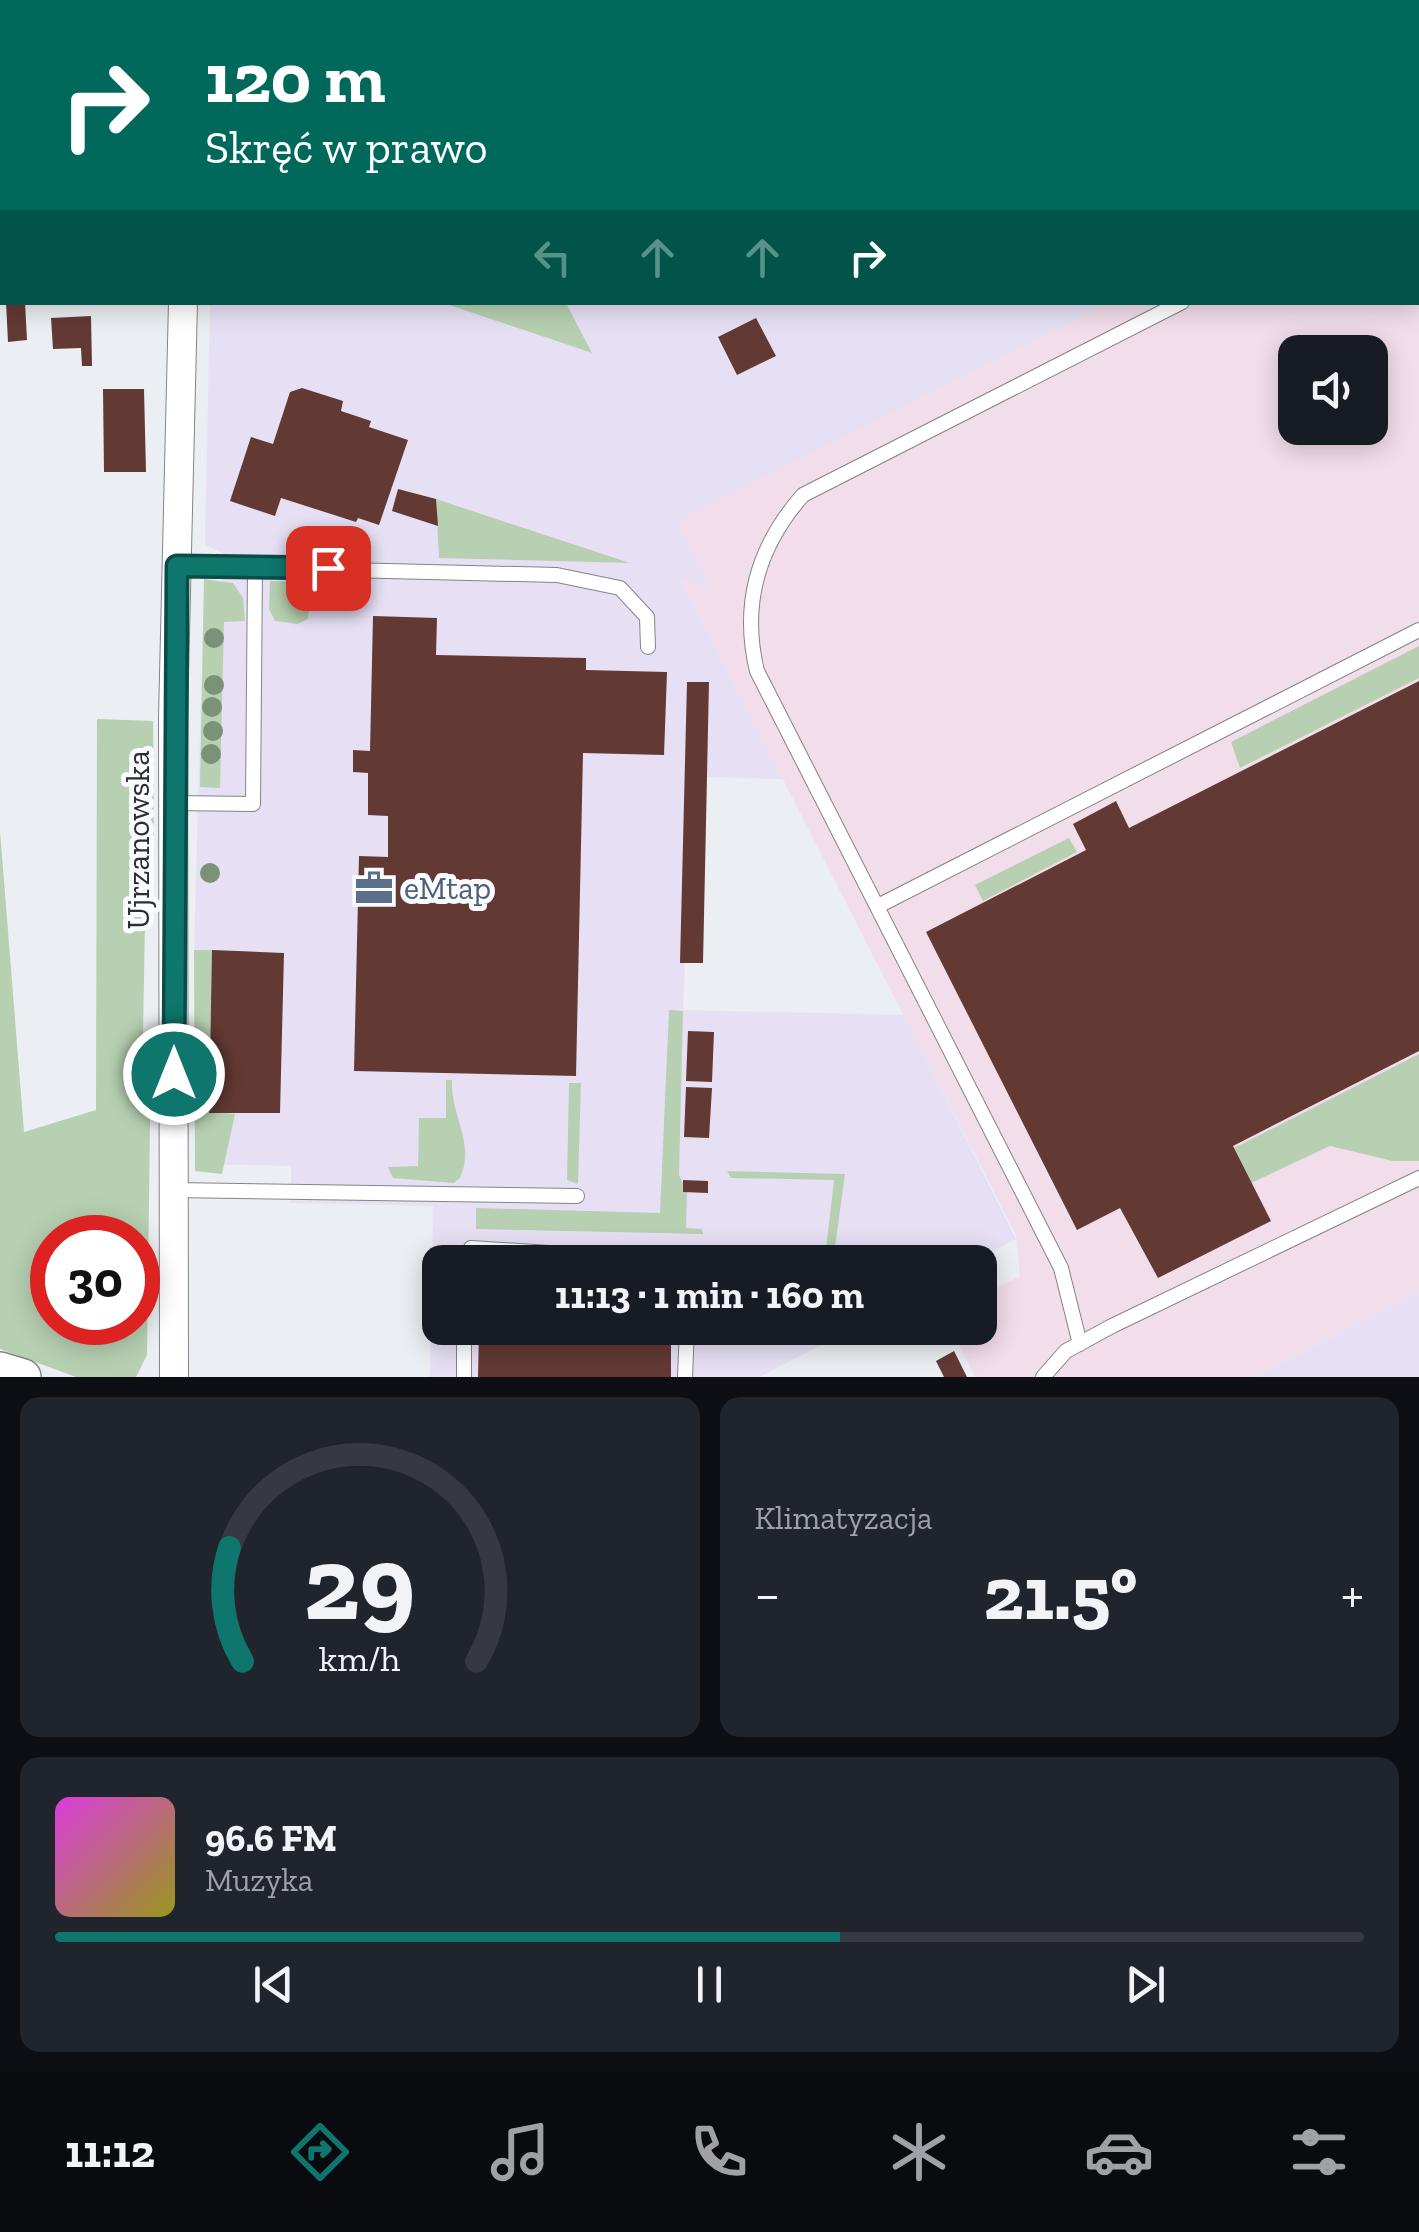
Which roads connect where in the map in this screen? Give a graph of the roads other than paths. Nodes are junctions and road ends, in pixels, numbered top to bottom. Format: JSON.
{"nodes":[{"id":1,"x":183,"y":305,"type":"edge"},
{"id":2,"x":1176,"y":305,"type":"edge"},
{"id":3,"x":177,"y":566,"type":"junction"},
{"id":4,"x":255,"y":567,"type":"junction"},
{"id":5,"x":1419,"y":630,"type":"edge"},
{"id":6,"x":648,"y":647,"type":"dead end"},
{"id":7,"x":173,"y":803,"type":"junction"},
{"id":8,"x":880,"y":905,"type":"junction"},
{"id":9,"x":1419,"y":1178,"type":"edge"},
{"id":10,"x":174,"y":1190,"type":"junction"},
{"id":11,"x":577,"y":1196,"type":"dead end"},
{"id":12,"x":1080,"y":1344,"type":"junction"},
{"id":13,"x":464,"y":1345,"type":"edge"},
{"id":14,"x":686,"y":1345,"type":"edge"},
{"id":15,"x":0,"y":1370,"type":"edge"},
{"id":16,"x":23,"y":1377,"type":"edge"},
{"id":17,"x":174,"y":1377,"type":"edge"},
{"id":18,"x":464,"y":1377,"type":"edge"},
{"id":19,"x":685,"y":1377,"type":"edge"},
{"id":20,"x":1043,"y":1377,"type":"edge"}],
"edges":[{"from":1,"to":3,"type":"street","name":"Ujrzanowska"},
{"from":2,"to":8,"type":"lane"},
{"from":3,"to":4,"type":"lane"},
{"from":3,"to":7,"type":"street","name":"Ujrzanowska"},
{"from":4,"to":6,"type":"lane"},
{"from":4,"to":7,"type":"lane"},
{"from":5,"to":8,"type":"lane"},
{"from":7,"to":10,"type":"street","name":"Ujrzanowska"},
{"from":8,"to":12,"type":"lane"},
{"from":9,"to":12,"type":"lane"},
{"from":10,"to":11,"type":"lane"},
{"from":10,"to":17,"type":"street","name":"Ujrzanowska"},
{"from":12,"to":20,"type":"lane"},
{"from":13,"to":18,"type":"lane"},
{"from":14,"to":19,"type":"lane"},
{"from":15,"to":16,"type":"street"}]}
